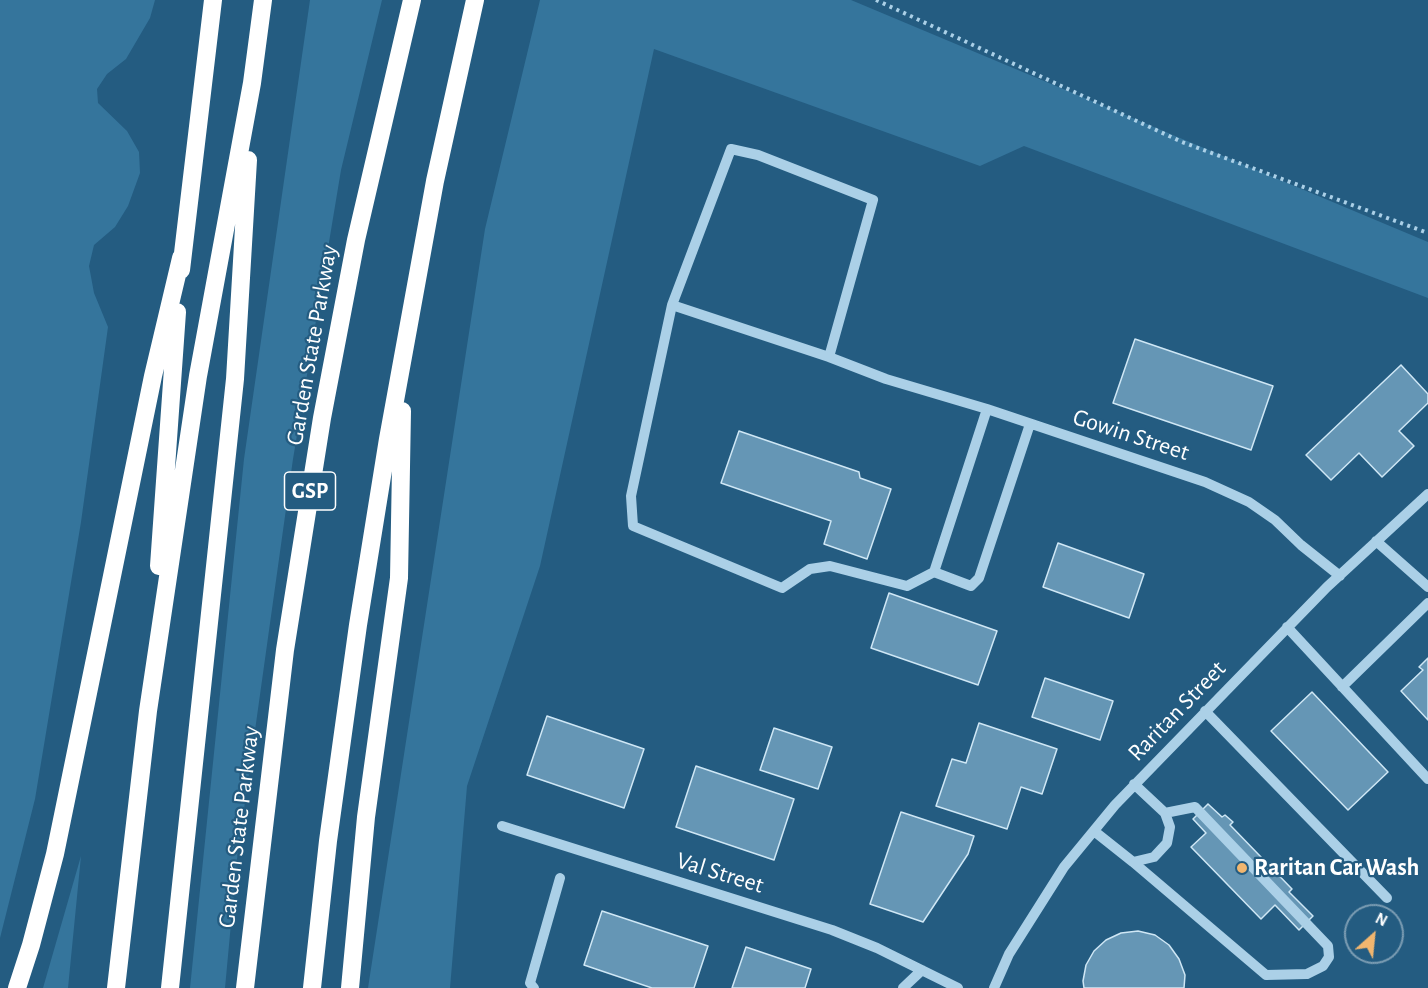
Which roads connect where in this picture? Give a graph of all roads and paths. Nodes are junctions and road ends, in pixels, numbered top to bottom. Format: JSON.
{"nodes":[{"id":1,"x":213,"y":0,"type":"edge"},
{"id":2,"x":263,"y":0,"type":"edge"},
{"id":3,"x":412,"y":0,"type":"edge"},
{"id":4,"x":475,"y":0,"type":"edge"},
{"id":5,"x":876,"y":0,"type":"edge"},
{"id":6,"x":252,"y":83,"type":"junction"},
{"id":7,"x":1428,"y":233,"type":"edge"},
{"id":8,"x":182,"y":258,"type":"junction"},
{"id":9,"x":672,"y":304,"type":"junction"},
{"id":10,"x":404,"y":353,"type":"junction"},
{"id":11,"x":829,"y":357,"type":"junction"},
{"id":12,"x":987,"y":409,"type":"junction"},
{"id":13,"x":1030,"y":423,"type":"junction"},
{"id":14,"x":1428,"y":494,"type":"edge"},
{"id":15,"x":1376,"y":541,"type":"junction"},
{"id":16,"x":934,"y":572,"type":"junction"},
{"id":17,"x":1340,"y":576,"type":"junction"},
{"id":18,"x":1428,"y":587,"type":"edge"},
{"id":19,"x":1428,"y":603,"type":"edge"},
{"id":20,"x":1287,"y":627,"type":"junction"},
{"id":21,"x":1342,"y":687,"type":"junction"},
{"id":22,"x":148,"y":711,"type":"junction"},
{"id":23,"x":1205,"y":711,"type":"junction"},
{"id":24,"x":1428,"y":779,"type":"edge"},
{"id":25,"x":1134,"y":784,"type":"junction"},
{"id":26,"x":1164,"y":813,"type":"junction"},
{"id":27,"x":502,"y":826,"type":"dead end"},
{"id":28,"x":1094,"y":831,"type":"junction"},
{"id":29,"x":1133,"y":862,"type":"junction"},
{"id":30,"x":560,"y":878,"type":"dead end"},
{"id":31,"x":1387,"y":898,"type":"dead end"},
{"id":32,"x":922,"y":970,"type":"junction"},
{"id":33,"x":17,"y":988,"type":"edge"},
{"id":34,"x":116,"y":988,"type":"edge"},
{"id":35,"x":170,"y":988,"type":"edge"},
{"id":36,"x":245,"y":988,"type":"edge"},
{"id":37,"x":312,"y":988,"type":"edge"},
{"id":38,"x":350,"y":988,"type":"edge"},
{"id":39,"x":534,"y":988,"type":"edge"},
{"id":40,"x":903,"y":988,"type":"edge"},
{"id":41,"x":958,"y":988,"type":"edge"},
{"id":42,"x":994,"y":988,"type":"edge"}],
"edges":[{"from":1,"to":8,"type":"highway"},
{"from":2,"to":6,"type":"highway","name":"Garden State Parkway"},
{"from":3,"to":36,"type":"highway","name":"Garden State Parkway","number":"GSP"},
{"from":4,"to":10,"type":"highway"},
{"from":5,"to":7,"type":"path"},
{"from":6,"to":22,"type":"highway","name":"Garden State Parkway"},
{"from":6,"to":35,"type":"highway","name":"Garden State Parkway"},
{"from":8,"to":22,"type":"highway"},
{"from":8,"to":33,"type":"highway"},
{"from":9,"to":11,"type":"street","name":"Gowin Street"},
{"from":9,"to":11,"type":"street"},
{"from":9,"to":16,"type":"street"},
{"from":10,"to":37,"type":"highway"},
{"from":10,"to":38,"type":"highway"},
{"from":11,"to":12,"type":"street","name":"Gowin Street"},
{"from":12,"to":13,"type":"street","name":"Gowin Street"},
{"from":12,"to":16,"type":"street"},
{"from":13,"to":16,"type":"street"},
{"from":13,"to":17,"type":"street","name":"Gowin Street"},
{"from":14,"to":15,"type":"street","name":"Raritan Street"},
{"from":15,"to":17,"type":"street","name":"Raritan Street"},
{"from":15,"to":18,"type":"street"},
{"from":17,"to":20,"type":"street","name":"Raritan Street"},
{"from":19,"to":21,"type":"street"},
{"from":20,"to":21,"type":"street"},
{"from":20,"to":23,"type":"street","name":"Raritan Street"},
{"from":21,"to":24,"type":"street"},
{"from":22,"to":34,"type":"highway","name":"Garden State Parkway"},
{"from":23,"to":25,"type":"street","name":"Raritan Street"},
{"from":23,"to":31,"type":"street"},
{"from":25,"to":26,"type":"street"},
{"from":25,"to":28,"type":"street","name":"Raritan Street"},
{"from":26,"to":29,"type":"street"},
{"from":26,"to":29,"type":"street"},
{"from":27,"to":32,"type":"street","name":"Val Street"},
{"from":28,"to":29,"type":"street"},
{"from":28,"to":42,"type":"street","name":"Raritan Street"},
{"from":30,"to":39,"type":"street"},
{"from":32,"to":40,"type":"street"},
{"from":32,"to":41,"type":"street"}]}
